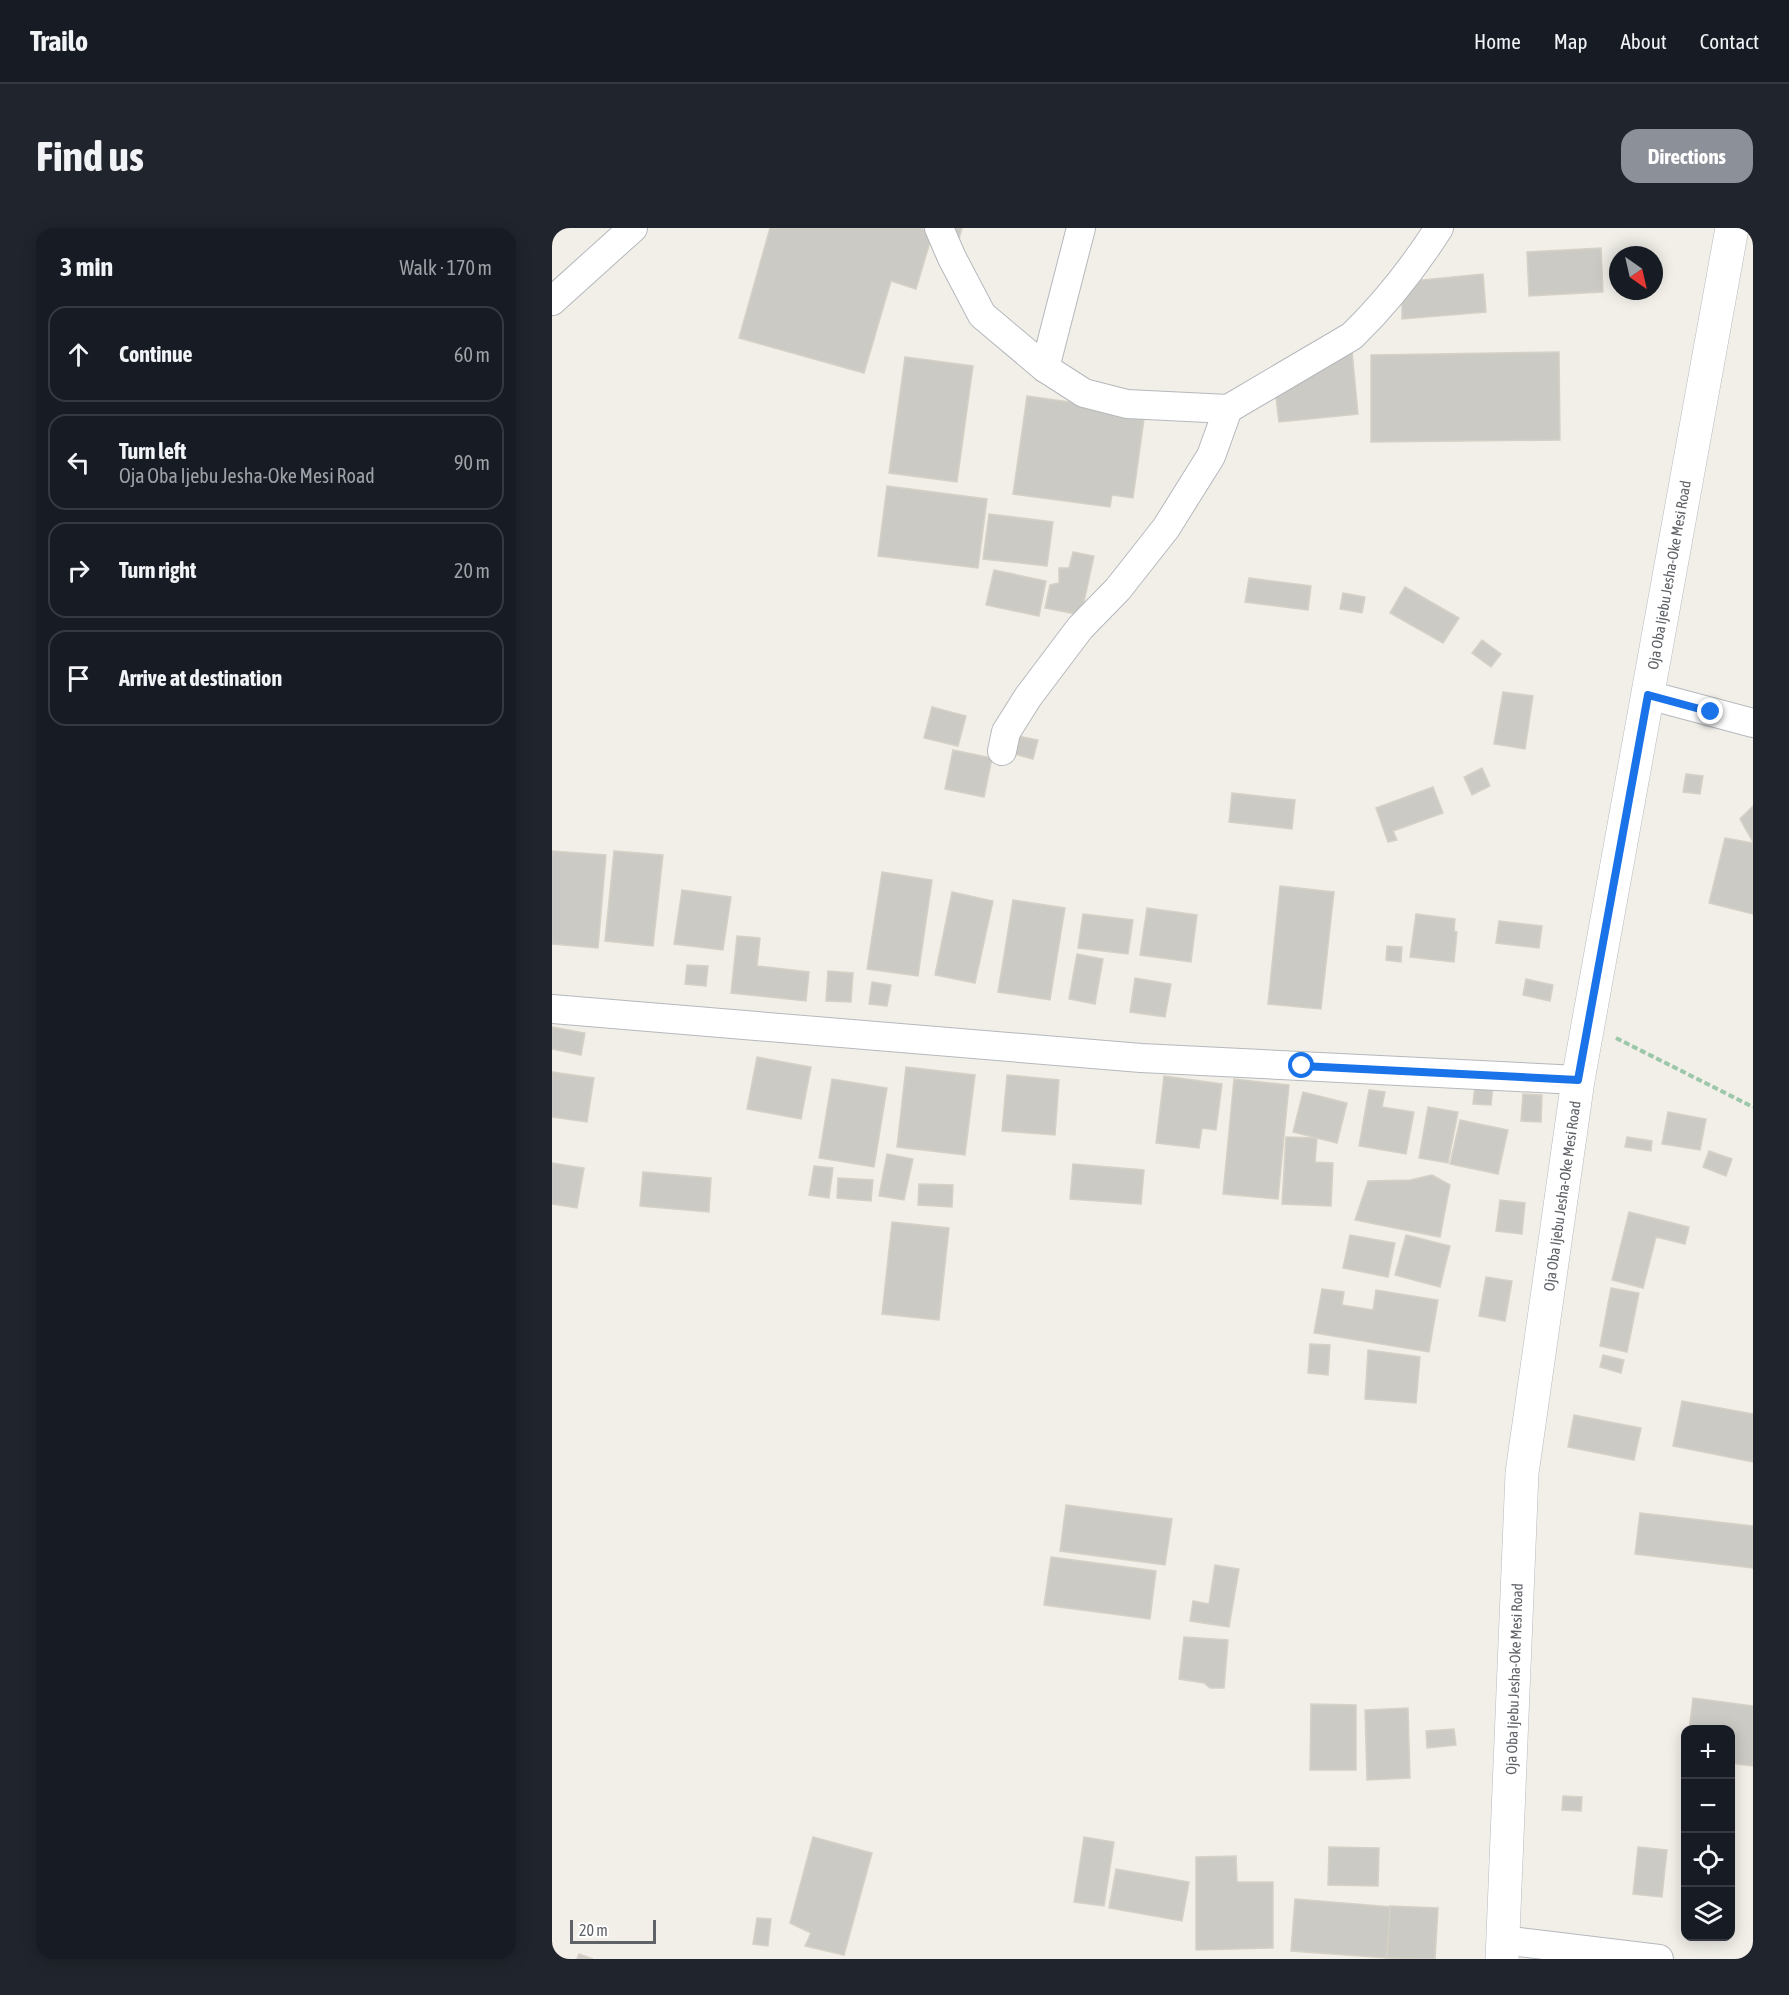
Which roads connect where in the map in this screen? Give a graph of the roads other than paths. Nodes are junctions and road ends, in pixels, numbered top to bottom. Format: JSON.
{"nodes":[{"id":1,"x":633,"y":228,"type":"edge"},
{"id":2,"x":939,"y":228,"type":"edge"},
{"id":3,"x":1081,"y":228,"type":"edge"},
{"id":4,"x":1439,"y":228,"type":"edge"},
{"id":5,"x":1732,"y":228,"type":"edge"},
{"id":6,"x":552,"y":301,"type":"edge"},
{"id":7,"x":1045,"y":368,"type":"junction"},
{"id":8,"x":1228,"y":409,"type":"junction"},
{"id":9,"x":1648,"y":695,"type":"junction"},
{"id":10,"x":1753,"y":723,"type":"edge"},
{"id":11,"x":1002,"y":751,"type":"dead end"},
{"id":12,"x":552,"y":1009,"type":"edge"},
{"id":13,"x":1578,"y":1080,"type":"junction"},
{"id":14,"x":1503,"y":1950,"type":"edge"},
{"id":15,"x":1659,"y":1959,"type":"edge"}],
"edges":[{"from":1,"to":6,"type":"street"},
{"from":2,"to":7,"type":"street"},
{"from":3,"to":7,"type":"street"},
{"from":4,"to":8,"type":"street"},
{"from":5,"to":9,"type":"main road","name":"Oja Oba Ijebu Jesha-Oke Mesi Road"},
{"from":7,"to":8,"type":"street"},
{"from":8,"to":11,"type":"street"},
{"from":9,"to":10,"type":"street"},
{"from":9,"to":13,"type":"main road","name":"Oja Oba Ijebu Jesha-Oke Mesi Road"},
{"from":12,"to":13,"type":"street"},
{"from":13,"to":14,"type":"main road","name":"Oja Oba Ijebu Jesha-Oke Mesi Road"},
{"from":14,"to":15,"type":"street"}]}
